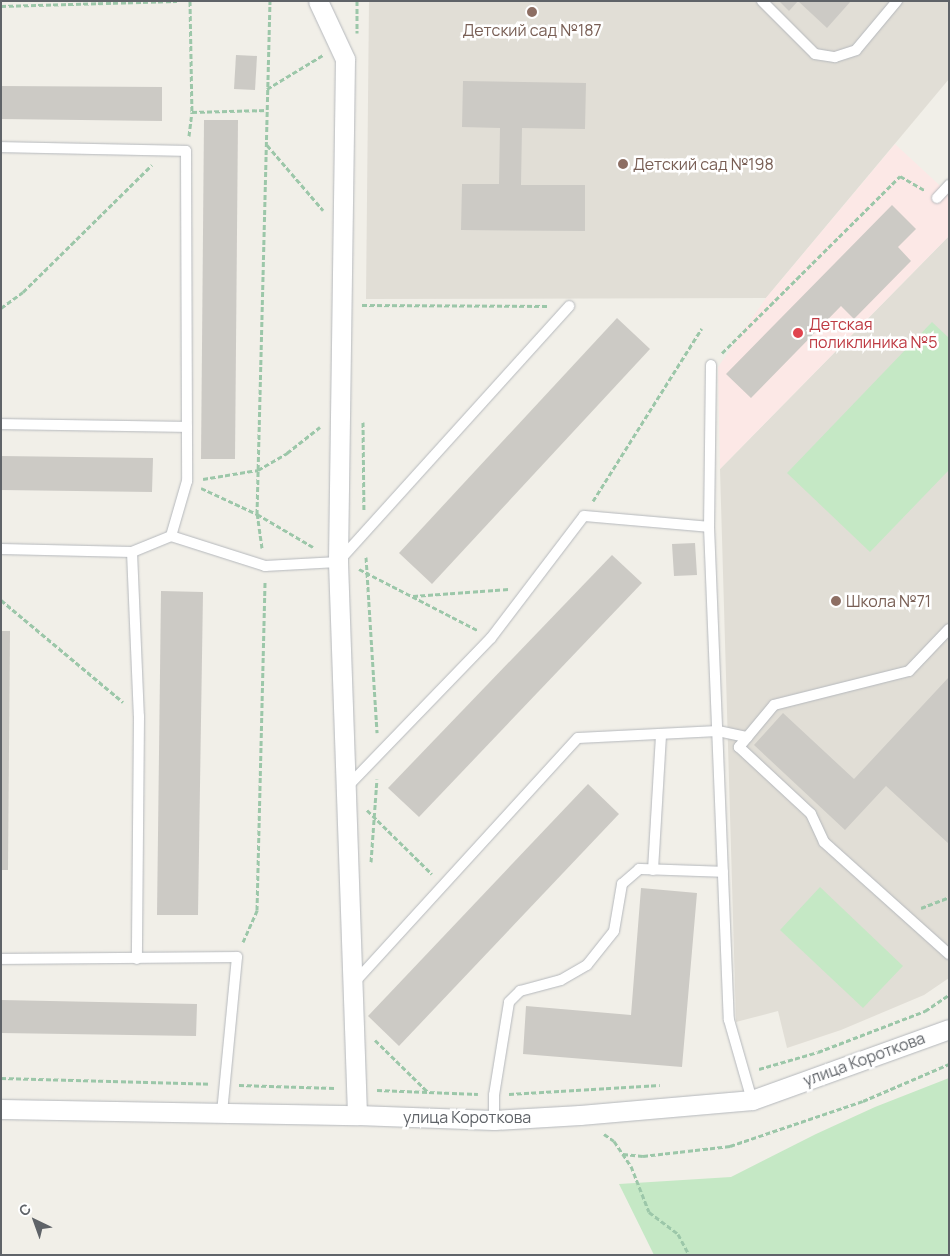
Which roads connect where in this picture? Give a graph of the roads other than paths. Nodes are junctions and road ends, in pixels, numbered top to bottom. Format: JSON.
{"nodes":[{"id":1,"x":318,"y":1,"type":"edge"},
{"id":2,"x":762,"y":1,"type":"edge"},
{"id":3,"x":897,"y":1,"type":"edge"},
{"id":4,"x":1,"y":147,"type":"edge"},
{"id":5,"x":949,"y":185,"type":"edge"},
{"id":6,"x":937,"y":198,"type":"dead end"},
{"id":7,"x":569,"y":306,"type":"road end"},
{"id":8,"x":711,"y":365,"type":"road end"},
{"id":9,"x":1,"y":424,"type":"edge"},
{"id":10,"x":187,"y":426,"type":"junction"},
{"id":11,"x":709,"y":527,"type":"junction"},
{"id":12,"x":171,"y":536,"type":"junction"},
{"id":13,"x":1,"y":549,"type":"edge"},
{"id":14,"x":132,"y":552,"type":"junction"},
{"id":15,"x":338,"y":562,"type":"junction"},
{"id":16,"x":949,"y":629,"type":"edge"},
{"id":17,"x":718,"y":731,"type":"junction"},
{"id":18,"x":661,"y":734,"type":"junction"},
{"id":19,"x":747,"y":736,"type":"junction"},
{"id":20,"x":345,"y":789,"type":"junction"},
{"id":21,"x":653,"y":870,"type":"junction"},
{"id":22,"x":723,"y":872,"type":"junction"},
{"id":23,"x":949,"y":954,"type":"edge"},
{"id":24,"x":1,"y":959,"type":"edge"},
{"id":25,"x":137,"y":959,"type":"junction"},
{"id":26,"x":351,"y":986,"type":"junction"},
{"id":27,"x":949,"y":1029,"type":"edge"},
{"id":28,"x":752,"y":1100,"type":"junction"},
{"id":29,"x":1,"y":1109,"type":"edge"},
{"id":30,"x":222,"y":1112,"type":"junction"},
{"id":31,"x":357,"y":1115,"type":"junction"},
{"id":32,"x":494,"y":1120,"type":"junction"}],
"edges":[{"from":1,"to":15,"type":"street"},
{"from":2,"to":3,"type":"lane"},
{"from":4,"to":10,"type":"lane"},
{"from":5,"to":6,"type":"lane"},
{"from":7,"to":15,"type":"lane"},
{"from":8,"to":11,"type":"lane"},
{"from":9,"to":10,"type":"lane"},
{"from":10,"to":12,"type":"lane"},
{"from":11,"to":17,"type":"lane"},
{"from":11,"to":20,"type":"lane"},
{"from":12,"to":14,"type":"lane"},
{"from":12,"to":15,"type":"lane"},
{"from":13,"to":14,"type":"lane"},
{"from":14,"to":25,"type":"lane"},
{"from":15,"to":20,"type":"street"},
{"from":16,"to":19,"type":"lane"},
{"from":17,"to":18,"type":"lane"},
{"from":17,"to":19,"type":"lane"},
{"from":17,"to":22,"type":"lane"},
{"from":18,"to":21,"type":"lane"},
{"from":18,"to":26,"type":"lane"},
{"from":19,"to":23,"type":"lane"},
{"from":20,"to":26,"type":"street"},
{"from":21,"to":22,"type":"lane"},
{"from":21,"to":32,"type":"lane"},
{"from":22,"to":28,"type":"lane"},
{"from":24,"to":25,"type":"lane"},
{"from":25,"to":30,"type":"lane"},
{"from":26,"to":31,"type":"street"},
{"from":27,"to":28,"type":"street","name":"улица Короткова"},
{"from":28,"to":32,"type":"street","name":"улица Короткова"},
{"from":29,"to":30,"type":"street","name":"улица Короткова"},
{"from":30,"to":31,"type":"street","name":"улица Короткова"},
{"from":31,"to":32,"type":"street","name":"улица Короткова"}]}
